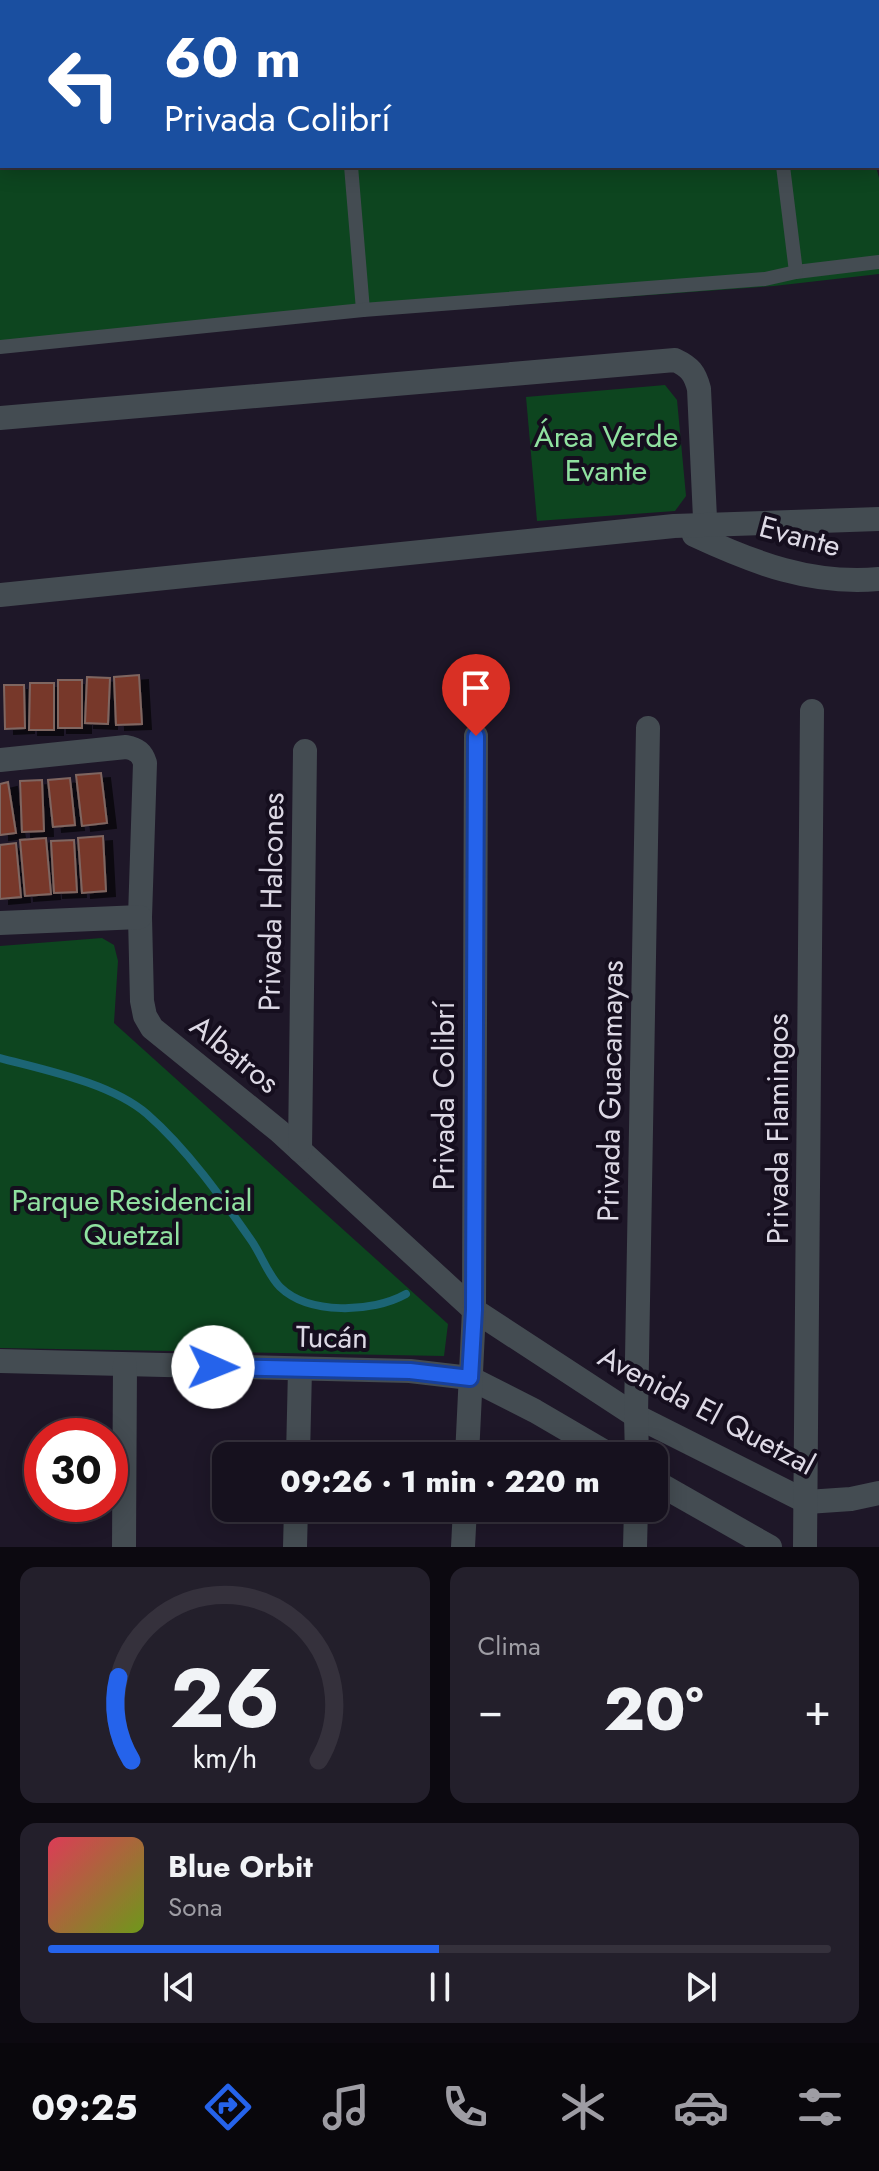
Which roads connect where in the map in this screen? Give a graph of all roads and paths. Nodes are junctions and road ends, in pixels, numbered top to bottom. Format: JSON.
{"nodes":[{"id":1,"x":351,"y":168,"type":"edge"},
{"id":2,"x":783,"y":168,"type":"edge"},
{"id":3,"x":879,"y":262,"type":"edge"},
{"id":4,"x":796,"y":272,"type":"junction"},
{"id":5,"x":363,"y":310,"type":"junction"},
{"id":6,"x":0,"y":347,"type":"edge"},
{"id":7,"x":0,"y":418,"type":"edge"},
{"id":8,"x":879,"y":519,"type":"edge"},
{"id":9,"x":705,"y":533,"type":"junction"},
{"id":10,"x":879,"y":579,"type":"edge"},
{"id":11,"x":0,"y":595,"type":"edge"},
{"id":12,"x":812,"y":711,"type":"dead end"},
{"id":13,"x":648,"y":728,"type":"dead end"},
{"id":14,"x":476,"y":736,"type":"dead end"},
{"id":15,"x":305,"y":751,"type":"dead end"},
{"id":16,"x":0,"y":760,"type":"edge"},
{"id":17,"x":140,"y":917,"type":"junction"},
{"id":18,"x":0,"y":923,"type":"edge"},
{"id":19,"x":300,"y":1150,"type":"junction"},
{"id":20,"x":474,"y":1310,"type":"junction"},
{"id":21,"x":0,"y":1361,"type":"edge"},
{"id":22,"x":125,"y":1365,"type":"junction"},
{"id":23,"x":300,"y":1369,"type":"junction"},
{"id":24,"x":470,"y":1378,"type":"junction"},
{"id":25,"x":636,"y":1416,"type":"junction"},
{"id":26,"x":298,"y":1442,"type":"edge"},
{"id":27,"x":468,"y":1442,"type":"edge"},
{"id":28,"x":588,"y":1442,"type":"edge"},
{"id":29,"x":637,"y":1442,"type":"edge"},
{"id":30,"x":668,"y":1489,"type":"edge"},
{"id":31,"x":879,"y":1493,"type":"edge"},
{"id":32,"x":807,"y":1502,"type":"junction"},
{"id":33,"x":296,"y":1522,"type":"edge"},
{"id":34,"x":464,"y":1522,"type":"edge"},
{"id":35,"x":636,"y":1522,"type":"edge"},
{"id":36,"x":124,"y":1547,"type":"edge"},
{"id":37,"x":295,"y":1547,"type":"edge"},
{"id":38,"x":463,"y":1547,"type":"edge"},
{"id":39,"x":635,"y":1547,"type":"edge"},
{"id":40,"x":770,"y":1547,"type":"edge"},
{"id":41,"x":805,"y":1547,"type":"edge"}],
"edges":[{"from":1,"to":5,"type":"lane"},
{"from":2,"to":4,"type":"lane"},
{"from":3,"to":4,"type":"lane"},
{"from":4,"to":5,"type":"lane"},
{"from":5,"to":6,"type":"lane"},
{"from":7,"to":9,"type":"street"},
{"from":8,"to":9,"type":"street","name":"Evante"},
{"from":9,"to":10,"type":"street","name":"Evante"},
{"from":9,"to":11,"type":"street"},
{"from":12,"to":32,"type":"street","name":"Privada Flamingos"},
{"from":13,"to":25,"type":"street","name":"Privada Guacamayas"},
{"from":14,"to":20,"type":"street","name":"Privada Colibrí"},
{"from":15,"to":19,"type":"street","name":"Privada Halcones"},
{"from":16,"to":17,"type":"street","name":"Albatros"},
{"from":17,"to":18,"type":"street"},
{"from":17,"to":19,"type":"street","name":"Albatros"},
{"from":19,"to":20,"type":"street","name":"Albatros"},
{"from":20,"to":24,"type":"street","name":"Privada Colibrí"},
{"from":20,"to":25,"type":"street","name":"Avenida El Quetzal"},
{"from":21,"to":22,"type":"street","name":"Tucán"},
{"from":22,"to":23,"type":"street","name":"Tucán"},
{"from":22,"to":36,"type":"street"},
{"from":23,"to":24,"type":"street","name":"Tucán"},
{"from":23,"to":26,"type":"street"},
{"from":24,"to":27,"type":"street","name":"Privada Colibrí"},
{"from":24,"to":28,"type":"street"},
{"from":25,"to":29,"type":"street","name":"Privada Guacamayas"},
{"from":25,"to":32,"type":"street","name":"Avenida El Quetzal"},
{"from":30,"to":40,"type":"street"},
{"from":31,"to":32,"type":"street","name":"Avenida El Quetzal"},
{"from":32,"to":41,"type":"street","name":"Privada Flamingos"},
{"from":33,"to":37,"type":"street"},
{"from":34,"to":38,"type":"street"},
{"from":35,"to":39,"type":"street"}]}
